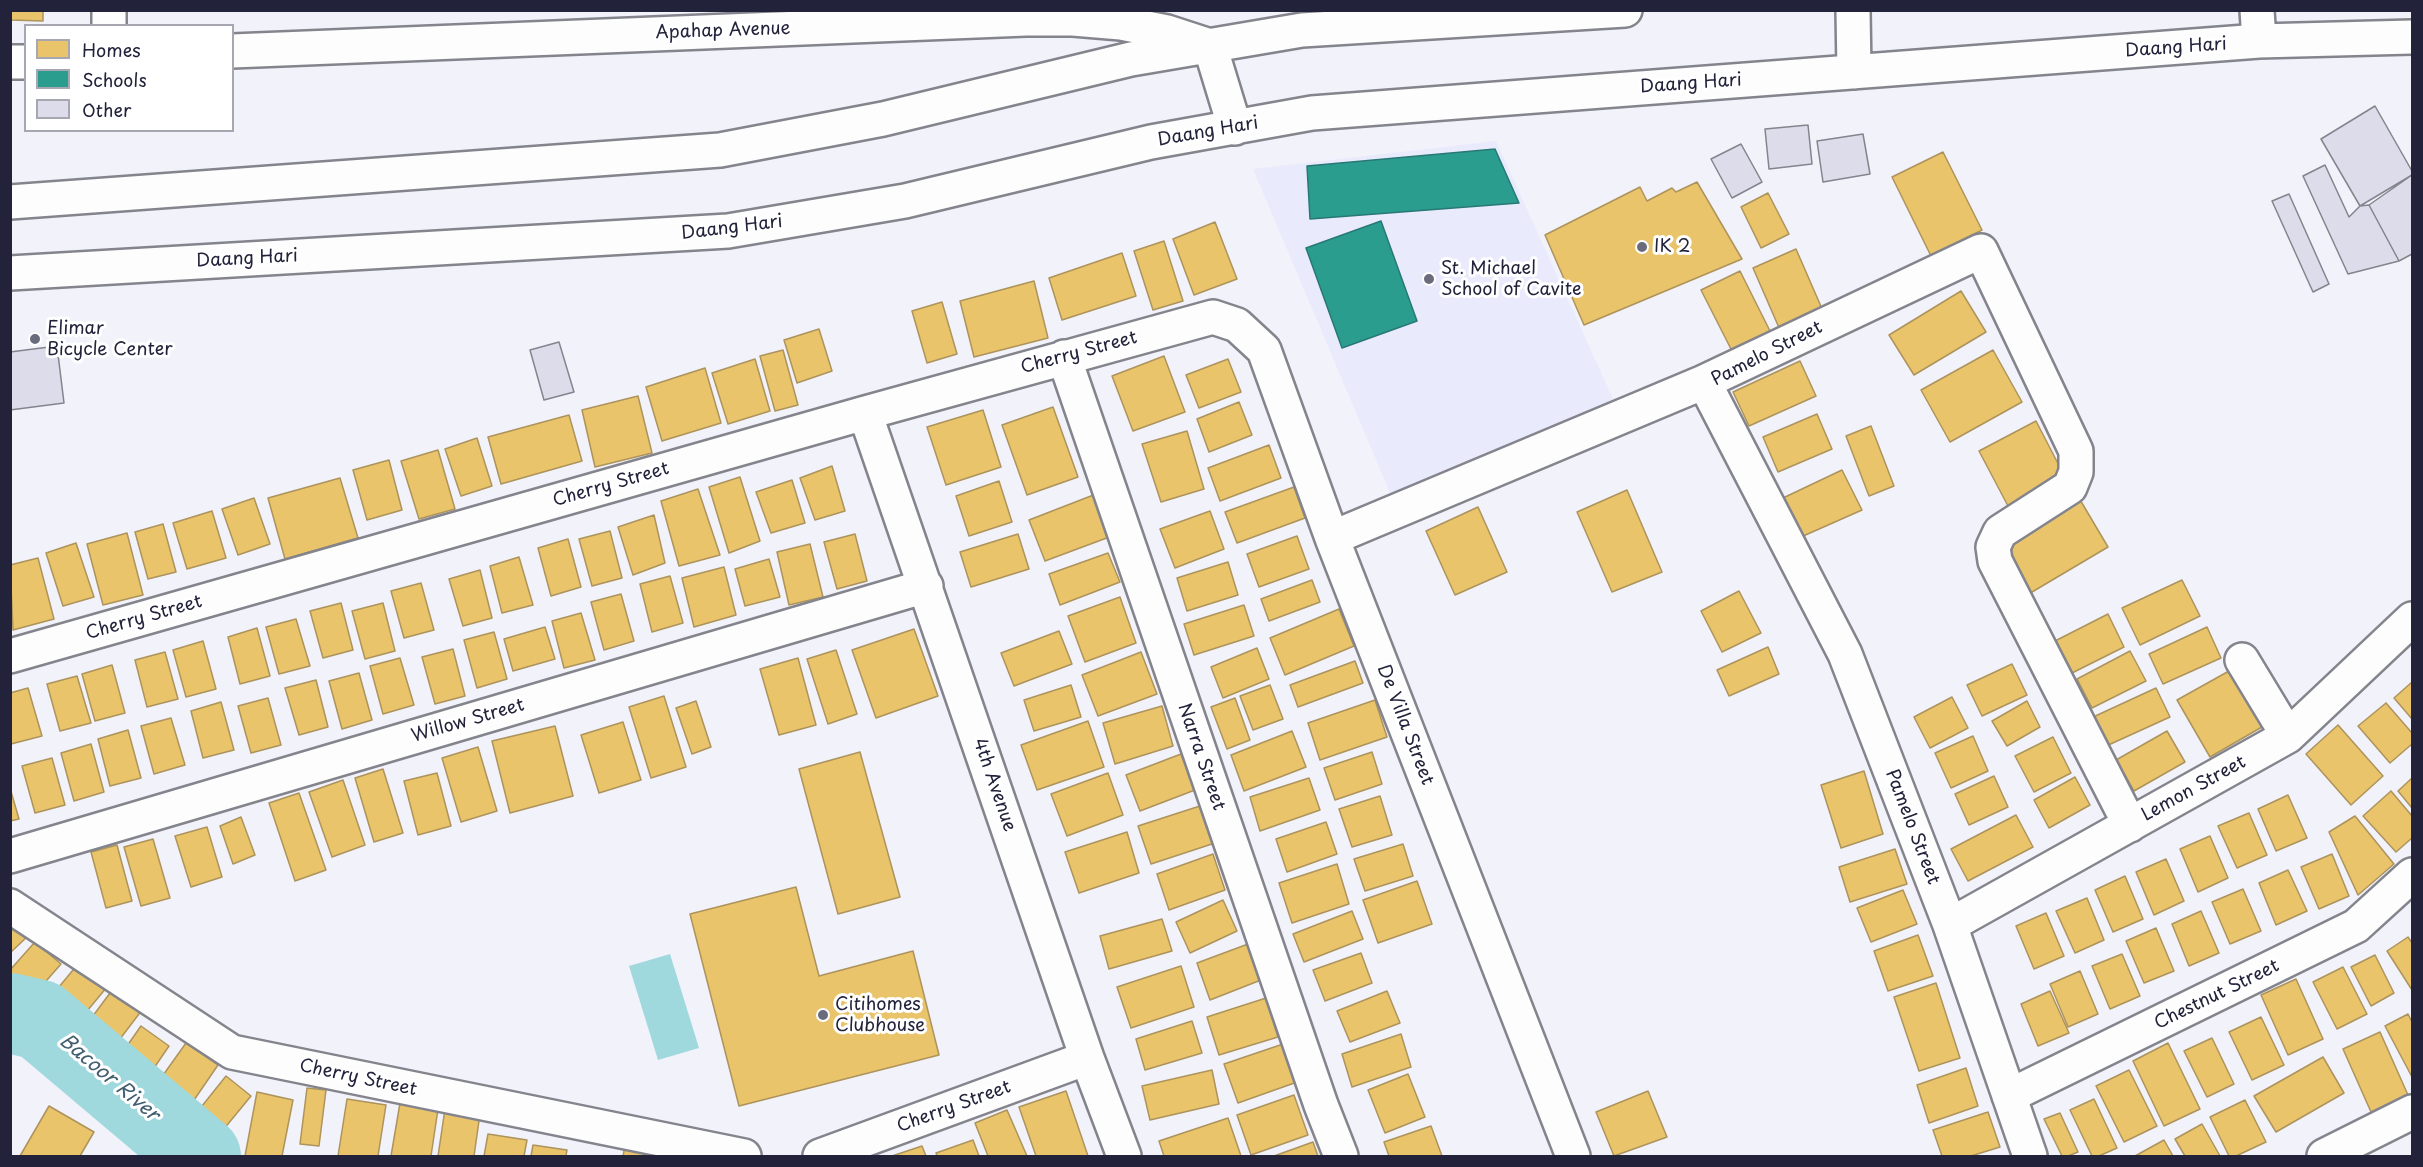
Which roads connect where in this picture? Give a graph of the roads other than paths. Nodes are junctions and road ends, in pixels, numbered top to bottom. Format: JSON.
{"nodes":[{"id":1,"x":1625,"y":10,"type":"edge"},
{"id":2,"x":1854,"y":10,"type":"edge"},
{"id":3,"x":2258,"y":26,"type":"edge"},
{"id":4,"x":2412,"y":37,"type":"edge"},
{"id":5,"x":1210,"y":46,"type":"junction"},
{"id":6,"x":234,"y":51,"type":"edge"},
{"id":7,"x":1854,"y":72,"type":"junction"},
{"id":8,"x":1235,"y":128,"type":"junction"},
{"id":9,"x":10,"y":202,"type":"edge"},
{"id":10,"x":10,"y":273,"type":"edge"},
{"id":11,"x":1213,"y":317,"type":"joint"},
{"id":12,"x":1064,"y":357,"type":"junction"},
{"id":13,"x":1704,"y":382,"type":"junction"},
{"id":14,"x":865,"y":412,"type":"junction"},
{"id":15,"x":1332,"y":538,"type":"junction"},
{"id":16,"x":926,"y":586,"type":"junction"},
{"id":17,"x":2412,"y":619,"type":"edge"},
{"id":18,"x":10,"y":656,"type":"edge"},
{"id":19,"x":2242,"y":660,"type":"dead end"},
{"id":20,"x":2288,"y":736,"type":"junction"},
{"id":21,"x":2130,"y":825,"type":"junction"},
{"id":22,"x":10,"y":856,"type":"edge"},
{"id":23,"x":2412,"y":875,"type":"edge"},
{"id":24,"x":10,"y":906,"type":"edge"},
{"id":25,"x":1950,"y":925,"type":"junction"},
{"id":26,"x":1087,"y":1058,"type":"junction"},
{"id":27,"x":2009,"y":1096,"type":"junction"},
{"id":28,"x":2412,"y":1112,"type":"edge"},
{"id":29,"x":744,"y":1156,"type":"edge"},
{"id":30,"x":820,"y":1156,"type":"edge"},
{"id":31,"x":1124,"y":1156,"type":"edge"},
{"id":32,"x":1341,"y":1156,"type":"edge"},
{"id":33,"x":1573,"y":1156,"type":"edge"},
{"id":34,"x":2030,"y":1156,"type":"edge"},
{"id":35,"x":2324,"y":1156,"type":"edge"}],
"edges":[{"from":1,"to":5,"type":"street"},
{"from":2,"to":7,"type":"street"},
{"from":3,"to":4,"type":"street","name":"Daang Hari"},
{"from":3,"to":7,"type":"street","name":"Daang Hari"},
{"from":5,"to":6,"type":"street","name":"Apahap Avenue"},
{"from":5,"to":8,"type":"street"},
{"from":5,"to":9,"type":"street"},
{"from":7,"to":8,"type":"street","name":"Daang Hari"},
{"from":8,"to":10,"type":"street","name":"Daang Hari"},
{"from":11,"to":12,"type":"street","name":"Cherry Street"},
{"from":11,"to":15,"type":"street","name":"De Villa Street"},
{"from":12,"to":14,"type":"street","name":"Cherry Street"},
{"from":12,"to":32,"type":"street","name":"Narra Street"},
{"from":13,"to":15,"type":"street"},
{"from":13,"to":21,"type":"street","name":"Pamelo Street"},
{"from":13,"to":25,"type":"street","name":"Pamelo Street"},
{"from":14,"to":16,"type":"street","name":"4th Avenue"},
{"from":14,"to":18,"type":"street","name":"Cherry Street"},
{"from":15,"to":33,"type":"street","name":"De Villa Street"},
{"from":16,"to":22,"type":"street","name":"Willow Street"},
{"from":16,"to":26,"type":"street","name":"4th Avenue"},
{"from":17,"to":20,"type":"street","name":"Lemon Street"},
{"from":19,"to":20,"type":"street"},
{"from":20,"to":21,"type":"street","name":"Lemon Street"},
{"from":21,"to":25,"type":"street","name":"Lemon Street"},
{"from":23,"to":27,"type":"street","name":"Chestnut Street"},
{"from":24,"to":29,"type":"street","name":"Cherry Street"},
{"from":25,"to":27,"type":"street","name":"Pamelo Street"},
{"from":26,"to":30,"type":"street","name":"Cherry Street"},
{"from":26,"to":31,"type":"street","name":"4th Avenue"},
{"from":27,"to":34,"type":"street","name":"Pamelo Street"},
{"from":28,"to":35,"type":"street"}]}
